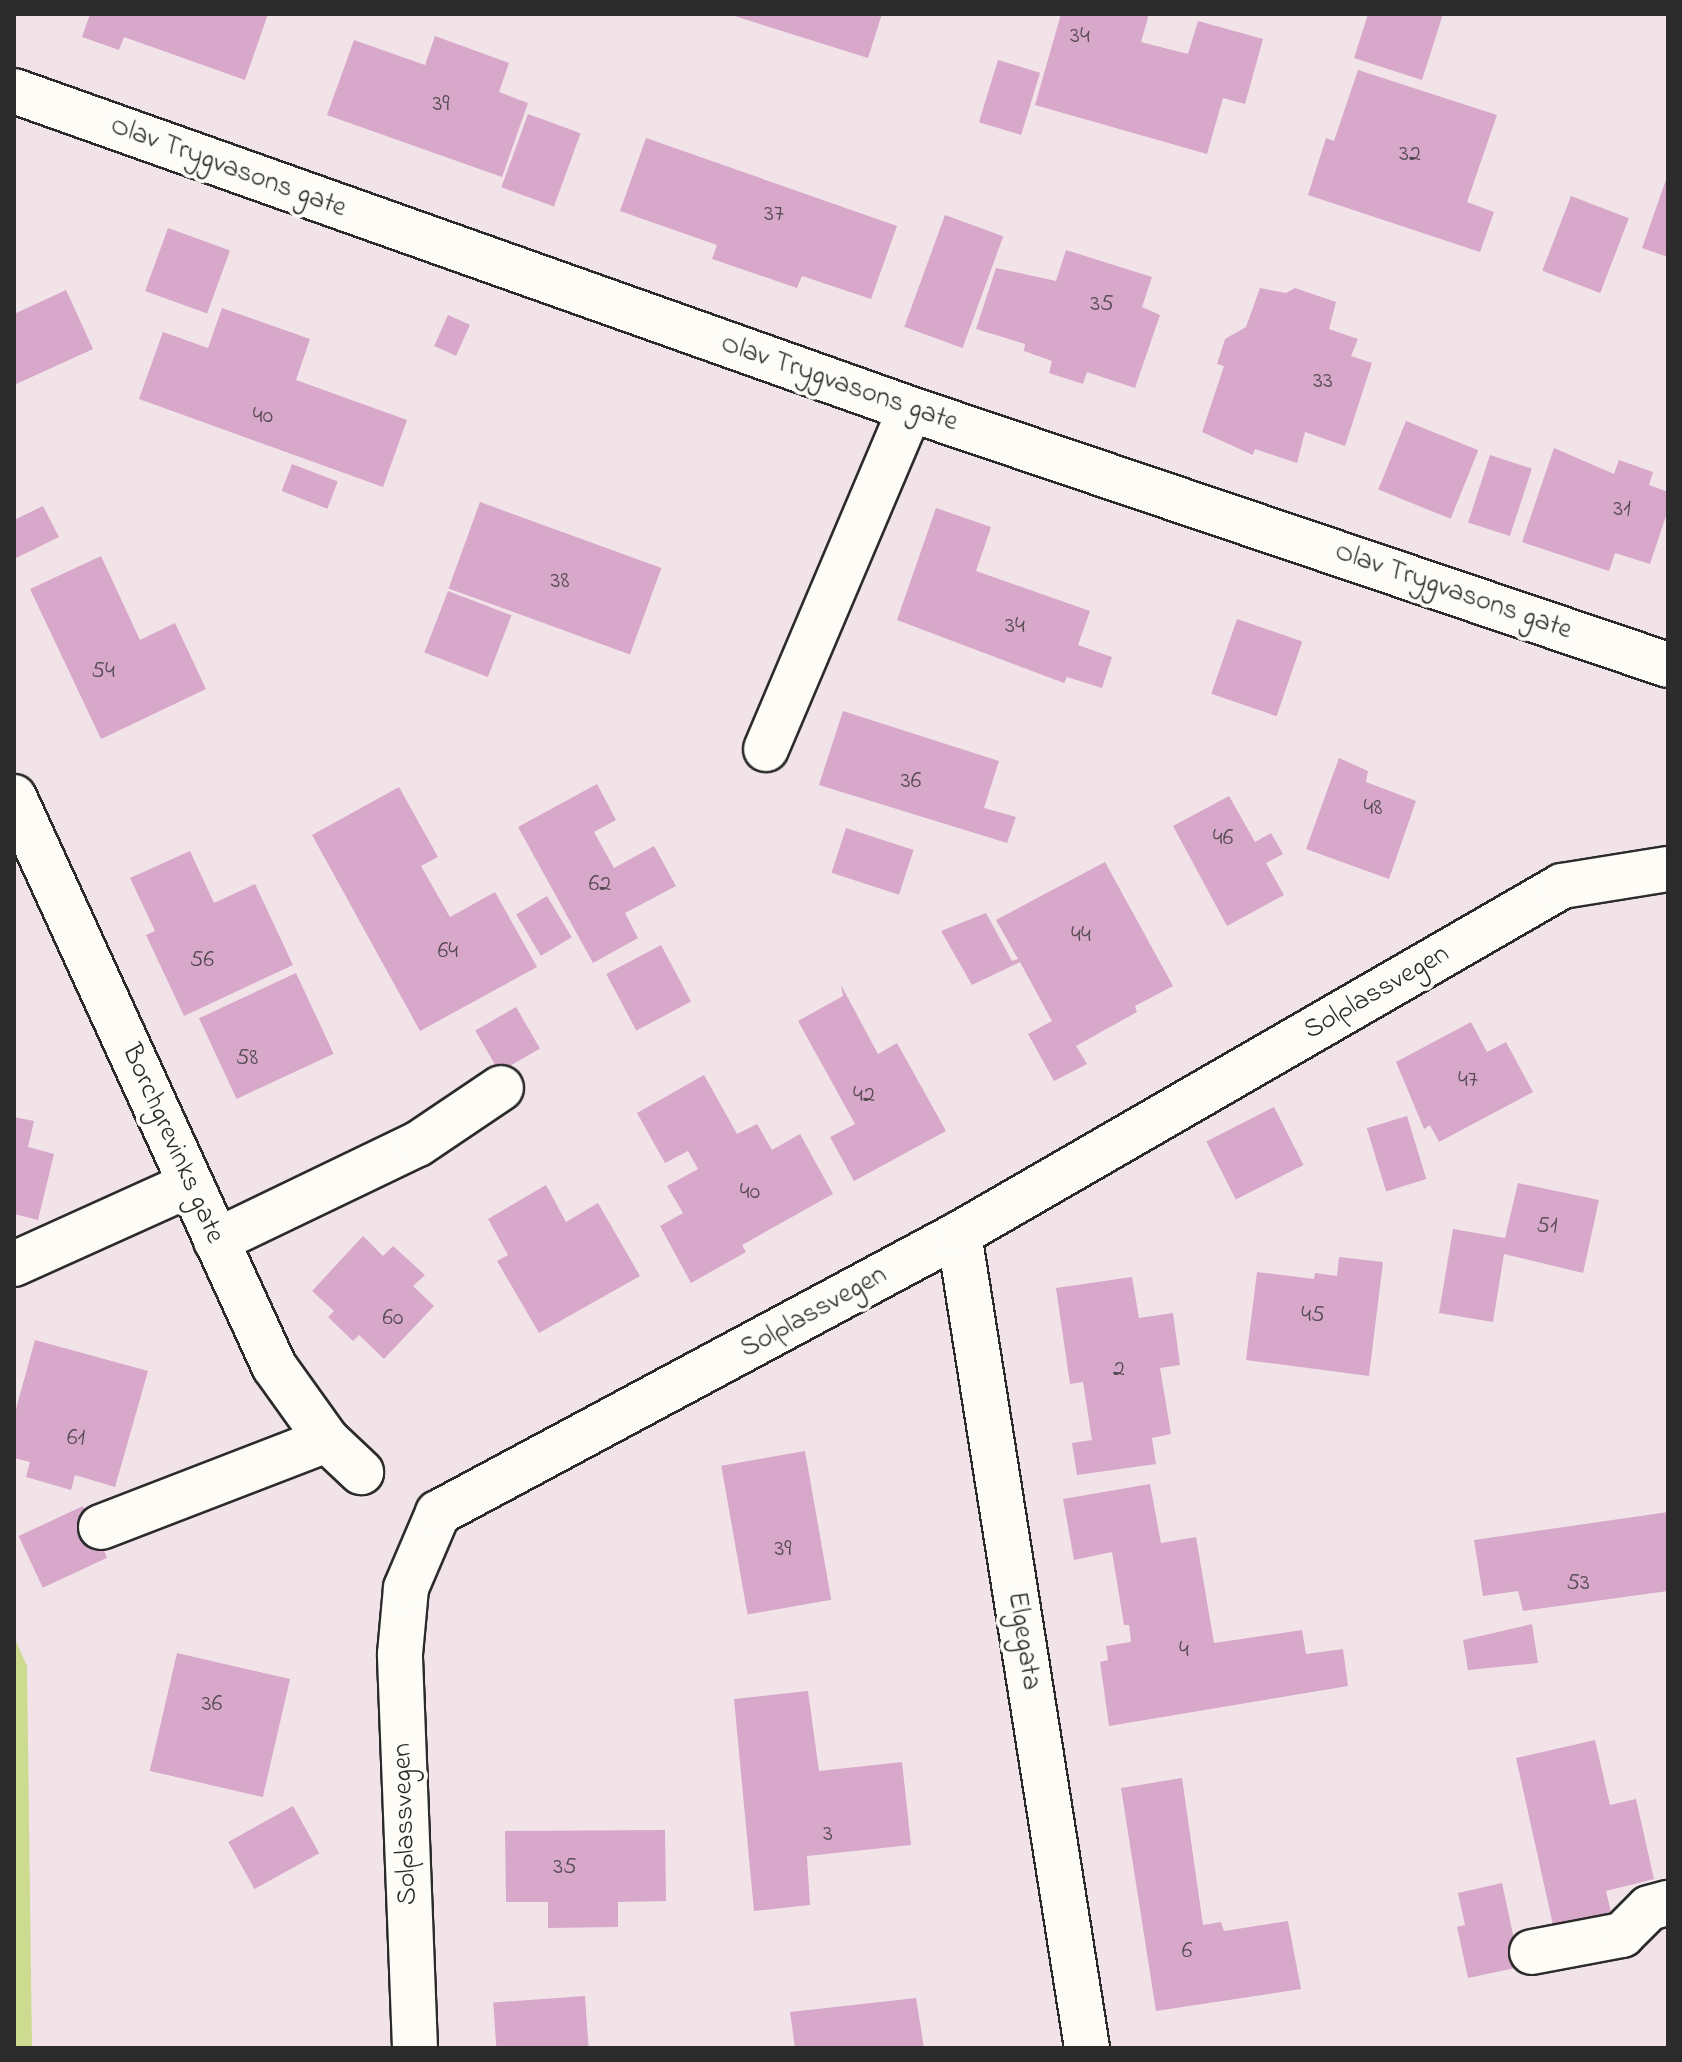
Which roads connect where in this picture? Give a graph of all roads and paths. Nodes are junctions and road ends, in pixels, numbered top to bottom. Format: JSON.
{"nodes":[{"id":1,"x":14,"y":91,"type":"edge"},
{"id":2,"x":910,"y":409,"type":"junction"},
{"id":3,"x":1668,"y":665,"type":"edge"},
{"id":4,"x":766,"y":749,"type":"dead end"},
{"id":5,"x":14,"y":797,"type":"edge"},
{"id":6,"x":1668,"y":869,"type":"edge"},
{"id":7,"x":501,"y":1088,"type":"dead end"},
{"id":8,"x":191,"y":1184,"type":"junction"},
{"id":9,"x":959,"y":1234,"type":"junction"},
{"id":10,"x":216,"y":1241,"type":"junction"},
{"id":11,"x":14,"y":1264,"type":"edge"},
{"id":12,"x":327,"y":1440,"type":"junction"},
{"id":13,"x":361,"y":1472,"type":"dead end"},
{"id":14,"x":101,"y":1527,"type":"dead end"},
{"id":15,"x":1668,"y":1903,"type":"edge"},
{"id":16,"x":1532,"y":1952,"type":"dead end"},
{"id":17,"x":415,"y":2048,"type":"edge"},
{"id":18,"x":1087,"y":2048,"type":"edge"}],
"edges":[{"from":1,"to":2,"type":"street","name":"Olav Trygvasons gate"},
{"from":2,"to":3,"type":"street","name":"Olav Trygvasons gate"},
{"from":2,"to":4,"type":"street"},
{"from":5,"to":8,"type":"street","name":"Borchgrevinks gate"},
{"from":6,"to":9,"type":"street","name":"Solplassvegen"},
{"from":7,"to":10,"type":"street"},
{"from":8,"to":10,"type":"street","name":"Borchgrevinks gate"},
{"from":8,"to":11,"type":"street"},
{"from":9,"to":17,"type":"street","name":"Solplassvegen"},
{"from":9,"to":18,"type":"street","name":"Elgegata"},
{"from":10,"to":12,"type":"street","name":"Borchgrevinks gate"},
{"from":12,"to":13,"type":"street","name":"Borchgrevinks gate"},
{"from":12,"to":14,"type":"street"},
{"from":15,"to":16,"type":"street"}]}
